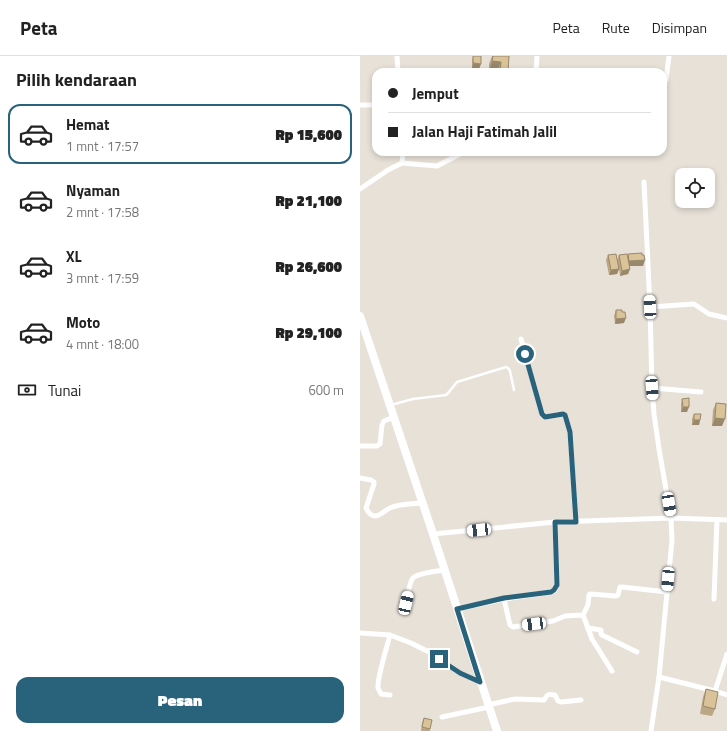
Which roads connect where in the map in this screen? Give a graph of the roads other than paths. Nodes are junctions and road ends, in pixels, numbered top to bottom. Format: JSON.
{"nodes":[{"id":1,"x":397,"y":56,"type":"edge"},
{"id":2,"x":537,"y":56,"type":"edge"},
{"id":3,"x":669,"y":56,"type":"edge"},
{"id":4,"x":398,"y":68,"type":"edge"},
{"id":5,"x":536,"y":68,"type":"edge"},
{"id":6,"x":667,"y":72,"type":"edge"},
{"id":7,"x":360,"y":105,"type":"edge"},
{"id":8,"x":372,"y":105,"type":"edge"},
{"id":9,"x":403,"y":156,"type":"edge"},
{"id":10,"x":456,"y":156,"type":"edge"},
{"id":11,"x":402,"y":163,"type":"junction"},
{"id":12,"x":644,"y":182,"type":"dead end"},
{"id":13,"x":360,"y":189,"type":"edge"},
{"id":14,"x":650,"y":307,"type":"junction"},
{"id":15,"x":360,"y":316,"type":"edge"},
{"id":16,"x":727,"y":318,"type":"edge"},
{"id":17,"x":521,"y":339,"type":"dead end"},
{"id":18,"x":652,"y":388,"type":"junction"},
{"id":19,"x":514,"y":390,"type":"dead end"},
{"id":20,"x":701,"y":392,"type":"dead end"},
{"id":21,"x":389,"y":405,"type":"junction"},
{"id":22,"x":394,"y":417,"type":"junction"},
{"id":23,"x":360,"y":446,"type":"edge"},
{"id":24,"x":360,"y":478,"type":"edge"},
{"id":25,"x":422,"y":503,"type":"junction"},
{"id":26,"x":671,"y":518,"type":"junction"},
{"id":27,"x":717,"y":520,"type":"junction"},
{"id":28,"x":727,"y":520,"type":"edge"},
{"id":29,"x":555,"y":522,"type":"junction"},
{"id":30,"x":576,"y":522,"type":"junction"},
{"id":31,"x":433,"y":534,"type":"junction"},
{"id":32,"x":445,"y":570,"type":"junction"},
{"id":33,"x":667,"y":592,"type":"junction"},
{"id":34,"x":504,"y":598,"type":"junction"},
{"id":35,"x":714,"y":599,"type":"dead end"},
{"id":36,"x":406,"y":603,"type":"dead end"},
{"id":37,"x":457,"y":609,"type":"junction"},
{"id":38,"x":583,"y":615,"type":"junction"},
{"id":39,"x":588,"y":628,"type":"junction"},
{"id":40,"x":360,"y":633,"type":"edge"},
{"id":41,"x":390,"y":635,"type":"junction"},
{"id":42,"x":637,"y":652,"type":"dead end"},
{"id":43,"x":727,"y":654,"type":"edge"},
{"id":44,"x":612,"y":671,"type":"dead end"},
{"id":45,"x":659,"y":677,"type":"junction"},
{"id":46,"x":480,"y":682,"type":"junction"},
{"id":47,"x":715,"y":690,"type":"junction"},
{"id":48,"x":390,"y":695,"type":"dead end"},
{"id":49,"x":727,"y":695,"type":"edge"},
{"id":50,"x":581,"y":700,"type":"dead end"},
{"id":51,"x":488,"y":706,"type":"junction"},
{"id":52,"x":442,"y":717,"type":"dead end"},
{"id":53,"x":497,"y":731,"type":"edge"},
{"id":54,"x":651,"y":731,"type":"edge"}],
"edges":[{"from":1,"to":4,"type":"street"},
{"from":2,"to":5,"type":"street"},
{"from":3,"to":6,"type":"street"},
{"from":7,"to":8,"type":"street"},
{"from":9,"to":11,"type":"street"},
{"from":10,"to":11,"type":"street"},
{"from":11,"to":13,"type":"street"},
{"from":12,"to":14,"type":"street"},
{"from":14,"to":16,"type":"street"},
{"from":14,"to":18,"type":"street"},
{"from":15,"to":21,"type":"main road"},
{"from":17,"to":30,"type":"street"},
{"from":18,"to":20,"type":"street"},
{"from":18,"to":26,"type":"street"},
{"from":19,"to":21,"type":"lane"},
{"from":21,"to":22,"type":"main road"},
{"from":22,"to":23,"type":"street"},
{"from":22,"to":25,"type":"main road"},
{"from":24,"to":25,"type":"street"},
{"from":25,"to":31,"type":"main road"},
{"from":26,"to":27,"type":"street"},
{"from":26,"to":30,"type":"street"},
{"from":26,"to":33,"type":"street"},
{"from":27,"to":28,"type":"street"},
{"from":27,"to":35,"type":"street"},
{"from":29,"to":30,"type":"street"},
{"from":29,"to":31,"type":"street"},
{"from":29,"to":34,"type":"street"},
{"from":31,"to":32,"type":"main road"},
{"from":32,"to":36,"type":"street"},
{"from":32,"to":37,"type":"main road"},
{"from":33,"to":38,"type":"street"},
{"from":33,"to":45,"type":"street"},
{"from":34,"to":37,"type":"street"},
{"from":34,"to":38,"type":"street"},
{"from":37,"to":46,"type":"main road"},
{"from":38,"to":39,"type":"street"},
{"from":39,"to":42,"type":"street"},
{"from":39,"to":44,"type":"street"},
{"from":40,"to":41,"type":"street"},
{"from":41,"to":46,"type":"street"},
{"from":41,"to":48,"type":"street"},
{"from":43,"to":47,"type":"street"},
{"from":45,"to":47,"type":"street"},
{"from":45,"to":54,"type":"street"},
{"from":46,"to":51,"type":"main road"},
{"from":47,"to":49,"type":"street"},
{"from":50,"to":51,"type":"street"},
{"from":51,"to":52,"type":"street"},
{"from":51,"to":53,"type":"main road"}]}
